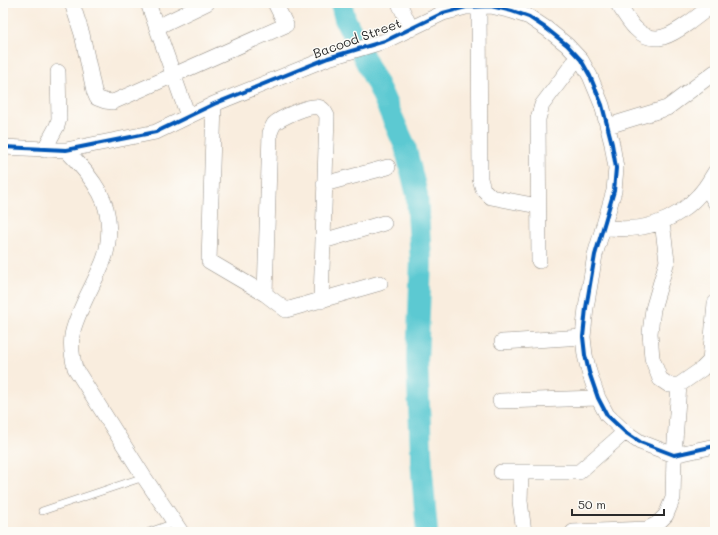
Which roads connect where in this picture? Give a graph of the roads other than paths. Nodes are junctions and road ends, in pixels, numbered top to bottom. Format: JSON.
{"nodes":[{"id":1,"x":72,"y":3,"type":"edge"},
{"id":2,"x":148,"y":3,"type":"edge"},
{"id":3,"x":275,"y":3,"type":"edge"},
{"id":4,"x":399,"y":3,"type":"edge"},
{"id":5,"x":617,"y":3,"type":"edge"},
{"id":6,"x":715,"y":3,"type":"edge"},
{"id":7,"x":203,"y":4,"type":"edge"},
{"id":8,"x":479,"y":6,"type":"junction"},
{"id":9,"x":157,"y":27,"type":"junction"},
{"id":10,"x":411,"y":28,"type":"junction"},
{"id":11,"x":578,"y":57,"type":"junction"},
{"id":12,"x":58,"y":72,"type":"dead end"},
{"id":13,"x":715,"y":72,"type":"edge"},
{"id":14,"x":173,"y":75,"type":"junction"},
{"id":15,"x":214,"y":104,"type":"junction"},
{"id":16,"x":188,"y":116,"type":"junction"},
{"id":17,"x":608,"y":126,"type":"junction"},
{"id":18,"x":3,"y":147,"type":"edge"},
{"id":19,"x":44,"y":150,"type":"junction"},
{"id":20,"x":66,"y":150,"type":"junction"},
{"id":21,"x":388,"y":168,"type":"dead end"},
{"id":22,"x":715,"y":172,"type":"edge"},
{"id":23,"x":324,"y":184,"type":"junction"},
{"id":24,"x":706,"y":186,"type":"junction"},
{"id":25,"x":715,"y":202,"type":"edge"},
{"id":26,"x":538,"y":206,"type":"junction"},
{"id":27,"x":662,"y":222,"type":"junction"},
{"id":28,"x":384,"y":223,"type":"dead end"},
{"id":29,"x":603,"y":227,"type":"junction"},
{"id":30,"x":323,"y":241,"type":"junction"},
{"id":31,"x":538,"y":261,"type":"dead end"},
{"id":32,"x":380,"y":283,"type":"dead end"},
{"id":33,"x":265,"y":294,"type":"junction"},
{"id":34,"x":320,"y":301,"type":"junction"},
{"id":35,"x":715,"y":303,"type":"edge"},
{"id":36,"x":583,"y":337,"type":"junction"},
{"id":37,"x":502,"y":342,"type":"dead end"},
{"id":38,"x":679,"y":385,"type":"junction"},
{"id":39,"x":598,"y":398,"type":"junction"},
{"id":40,"x":500,"y":401,"type":"dead end"},
{"id":41,"x":625,"y":432,"type":"junction"},
{"id":42,"x":715,"y":446,"type":"edge"},
{"id":43,"x":674,"y":455,"type":"junction"},
{"id":44,"x":501,"y":472,"type":"dead end"},
{"id":45,"x":521,"y":472,"type":"junction"},
{"id":46,"x":144,"y":477,"type":"junction"},
{"id":47,"x":42,"y":511,"type":"dead end"},
{"id":48,"x":178,"y":528,"type":"edge"},
{"id":49,"x":149,"y":532,"type":"edge"},
{"id":50,"x":524,"y":532,"type":"edge"},
{"id":51,"x":573,"y":532,"type":"edge"}],
"edges":[{"from":1,"to":14,"type":"street"},
{"from":2,"to":9,"type":"street"},
{"from":3,"to":14,"type":"street"},
{"from":4,"to":10,"type":"street"},
{"from":5,"to":6,"type":"street"},
{"from":7,"to":9,"type":"street"},
{"from":8,"to":10,"type":"street","name":"Bacood Street"},
{"from":8,"to":11,"type":"street","name":"Bacood Street"},
{"from":8,"to":26,"type":"street"},
{"from":9,"to":14,"type":"street"},
{"from":10,"to":15,"type":"street","name":"Bacood Street"},
{"from":11,"to":17,"type":"street","name":"Bacood Street"},
{"from":11,"to":26,"type":"street"},
{"from":12,"to":19,"type":"street"},
{"from":13,"to":17,"type":"street"},
{"from":14,"to":16,"type":"street"},
{"from":15,"to":16,"type":"street","name":"Bacood Street"},
{"from":15,"to":33,"type":"street"},
{"from":16,"to":20,"type":"street","name":"Bacood Street"},
{"from":17,"to":29,"type":"street","name":"Bacood Street"},
{"from":18,"to":19,"type":"street","name":"Bacood Street"},
{"from":19,"to":20,"type":"street","name":"Bacood Street"},
{"from":20,"to":46,"type":"street"},
{"from":21,"to":23,"type":"street"},
{"from":22,"to":24,"type":"street"},
{"from":23,"to":30,"type":"street"},
{"from":23,"to":33,"type":"street"},
{"from":24,"to":25,"type":"street"},
{"from":24,"to":27,"type":"street"},
{"from":26,"to":31,"type":"street"},
{"from":27,"to":29,"type":"street"},
{"from":27,"to":38,"type":"street"},
{"from":28,"to":30,"type":"street"},
{"from":29,"to":36,"type":"street","name":"Bacood Street"},
{"from":30,"to":34,"type":"street"},
{"from":32,"to":34,"type":"street"},
{"from":33,"to":34,"type":"street"},
{"from":35,"to":38,"type":"street"},
{"from":36,"to":37,"type":"street"},
{"from":36,"to":39,"type":"street","name":"Bacood Street"},
{"from":38,"to":43,"type":"street"},
{"from":39,"to":40,"type":"street"},
{"from":39,"to":41,"type":"street","name":"Bacood Street"},
{"from":41,"to":43,"type":"street","name":"Bacood Street"},
{"from":41,"to":45,"type":"street"},
{"from":42,"to":43,"type":"street"},
{"from":43,"to":51,"type":"street"},
{"from":44,"to":45,"type":"street"},
{"from":45,"to":50,"type":"street"},
{"from":46,"to":47,"type":"lane"},
{"from":46,"to":48,"type":"street"},
{"from":48,"to":49,"type":"lane"}]}
